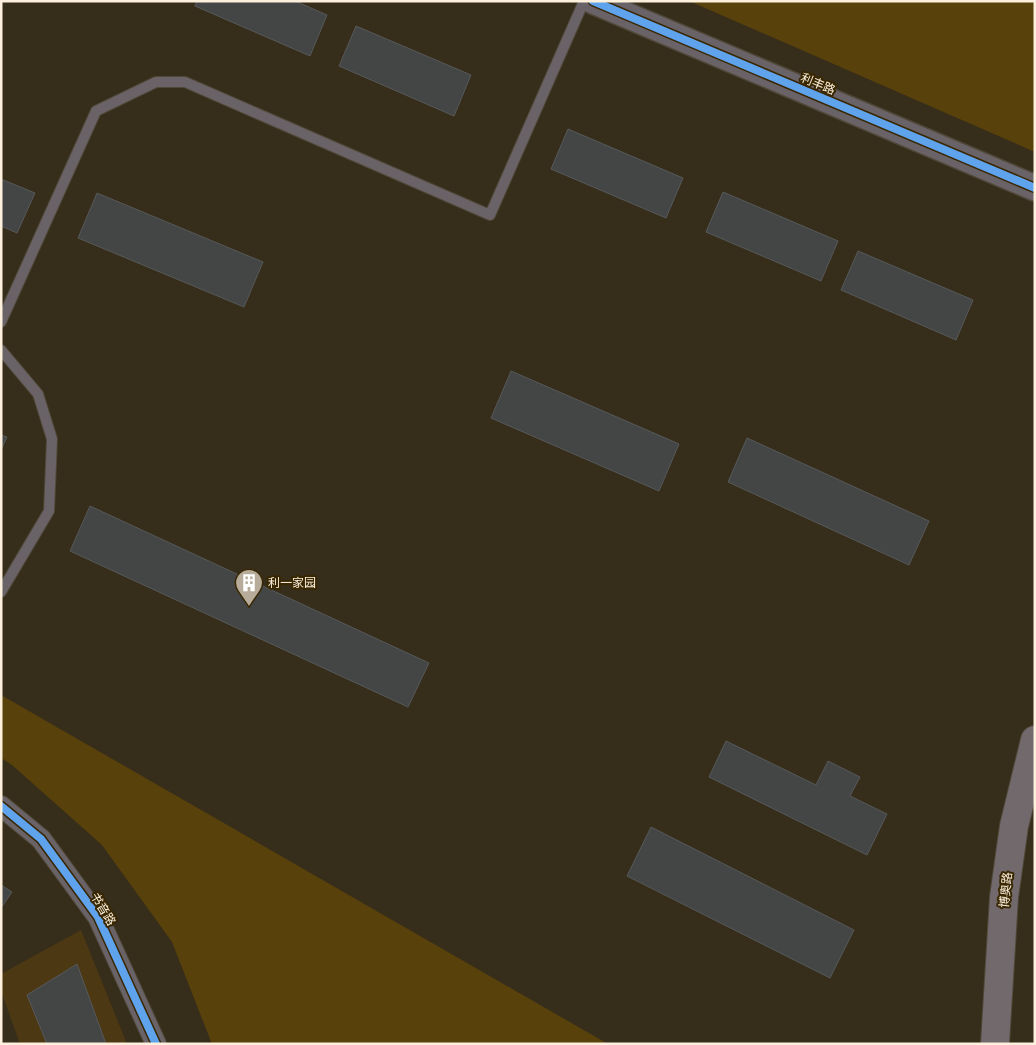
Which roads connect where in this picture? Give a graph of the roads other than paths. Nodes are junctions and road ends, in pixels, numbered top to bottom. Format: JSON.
{"nodes":[{"id":1,"x":584,"y":1,"type":"edge"},
{"id":2,"x":593,"y":1,"type":"edge"},
{"id":3,"x":1035,"y":188,"type":"edge"},
{"id":4,"x":1,"y":322,"type":"edge"},
{"id":5,"x":1,"y":350,"type":"edge"},
{"id":6,"x":1,"y":592,"type":"edge"},
{"id":7,"x":1035,"y":740,"type":"edge"},
{"id":8,"x":1,"y":806,"type":"edge"},
{"id":9,"x":156,"y":1044,"type":"edge"},
{"id":10,"x":995,"y":1044,"type":"edge"}],
"edges":[{"from":1,"to":4,"type":"lane"},
{"from":2,"to":3,"type":"street","name":"利丰路"},
{"from":5,"to":6,"type":"lane"},
{"from":7,"to":10,"type":"main road","name":"博奥路"},
{"from":8,"to":9,"type":"street","name":"书音路"}]}
